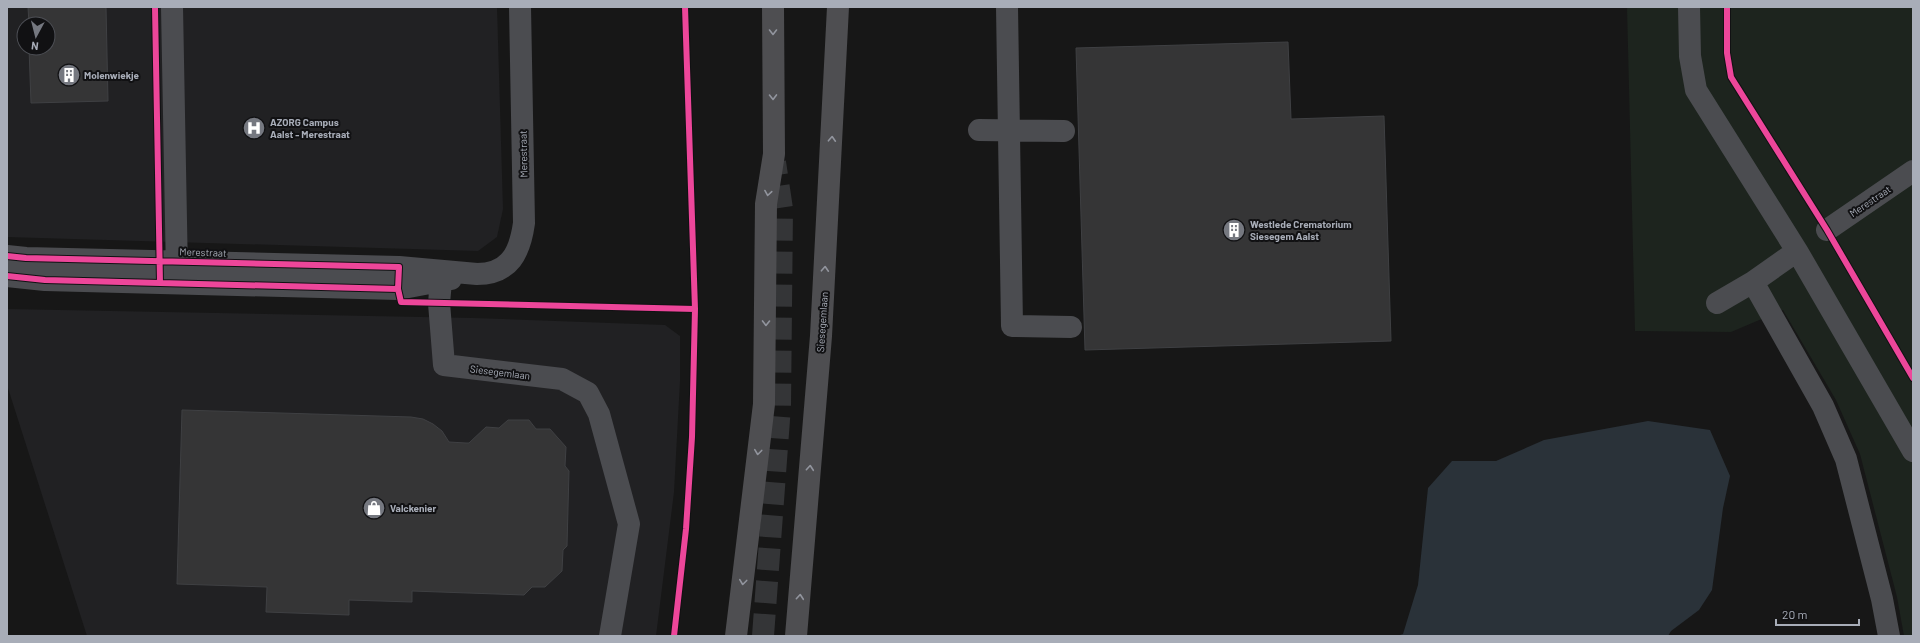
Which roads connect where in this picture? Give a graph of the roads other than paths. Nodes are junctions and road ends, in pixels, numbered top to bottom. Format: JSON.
{"nodes":[{"id":1,"x":172,"y":7,"type":"edge"},
{"id":2,"x":520,"y":7,"type":"edge"},
{"id":3,"x":772,"y":7,"type":"edge"},
{"id":4,"x":838,"y":7,"type":"edge"},
{"id":5,"x":1007,"y":7,"type":"edge"},
{"id":6,"x":1690,"y":7,"type":"edge"},
{"id":7,"x":979,"y":130,"type":"dead end"},
{"id":8,"x":1009,"y":130,"type":"junction"},
{"id":9,"x":1064,"y":131,"type":"dead end"},
{"id":10,"x":1913,"y":171,"type":"edge"},
{"id":11,"x":1827,"y":230,"type":"dead end"},
{"id":12,"x":1797,"y":251,"type":"junction"},
{"id":13,"x":7,"y":256,"type":"edge"},
{"id":14,"x":176,"y":261,"type":"junction"},
{"id":15,"x":7,"y":276,"type":"edge"},
{"id":16,"x":441,"y":276,"type":"junction"},
{"id":17,"x":1753,"y":282,"type":"junction"},
{"id":18,"x":177,"y":284,"type":"junction"},
{"id":19,"x":1717,"y":303,"type":"dead end"},
{"id":20,"x":1071,"y":327,"type":"dead end"},
{"id":21,"x":1913,"y":451,"type":"edge"},
{"id":22,"x":610,"y":636,"type":"edge"},
{"id":23,"x":736,"y":636,"type":"edge"},
{"id":24,"x":796,"y":636,"type":"edge"},
{"id":25,"x":1889,"y":636,"type":"edge"}],
"edges":[{"from":1,"to":14,"type":"street"},
{"from":2,"to":16,"type":"street","name":"Merestraat"},
{"from":3,"to":23,"type":"highway","one_way":true},
{"from":24,"to":4,"type":"highway","name":"Siesegemlaan","one_way":true},
{"from":5,"to":8,"type":"street"},
{"from":6,"to":12,"type":"street"},
{"from":7,"to":8,"type":"street"},
{"from":8,"to":9,"type":"street"},
{"from":8,"to":20,"type":"street"},
{"from":10,"to":11,"type":"street","name":"Merestraat"},
{"from":12,"to":17,"type":"street"},
{"from":12,"to":21,"type":"street"},
{"from":13,"to":14,"type":"street","name":"Merestraat"},
{"from":14,"to":16,"type":"street","name":"Merestraat"},
{"from":14,"to":18,"type":"street"},
{"from":15,"to":18,"type":"street","name":"Merestraat"},
{"from":16,"to":18,"type":"street","name":"Merestraat"},
{"from":16,"to":22,"type":"street","name":"Siesegemlaan"},
{"from":17,"to":19,"type":"street"},
{"from":17,"to":25,"type":"street"}]}
